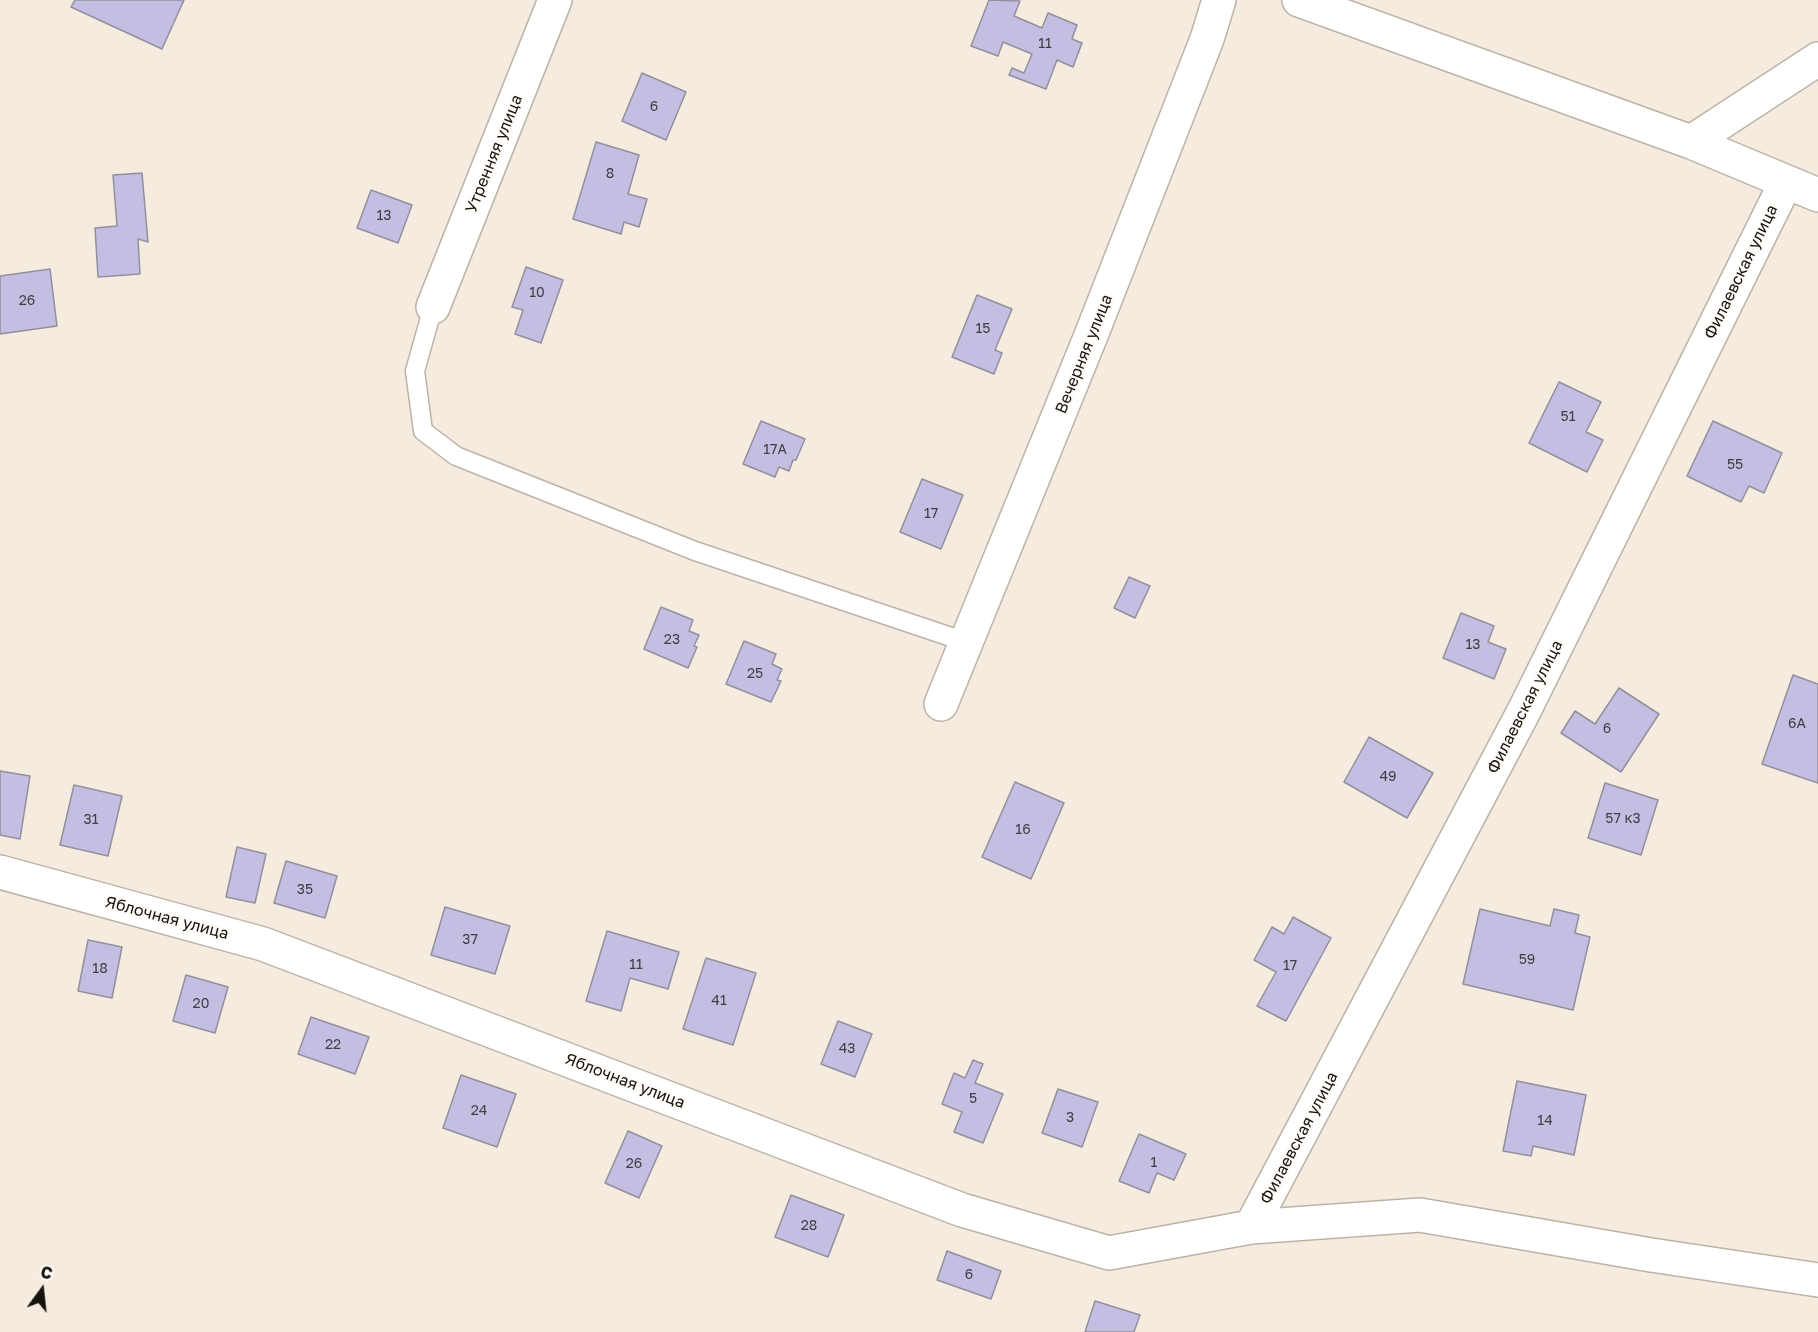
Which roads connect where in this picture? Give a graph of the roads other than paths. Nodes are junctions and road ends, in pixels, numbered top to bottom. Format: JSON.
{"nodes":[{"id":1,"x":555,"y":0,"type":"edge"},
{"id":2,"x":1220,"y":0,"type":"edge"},
{"id":3,"x":1299,"y":0,"type":"edge"},
{"id":4,"x":1818,"y":59,"type":"edge"},
{"id":5,"x":1691,"y":142,"type":"junction"},
{"id":6,"x":1786,"y":182,"type":"junction"},
{"id":7,"x":1818,"y":195,"type":"edge"},
{"id":8,"x":433,"y":308,"type":"joint"},
{"id":9,"x":966,"y":642,"type":"junction"},
{"id":10,"x":941,"y":704,"type":"dead end"},
{"id":11,"x":0,"y":873,"type":"edge"},
{"id":12,"x":1251,"y":1227,"type":"junction"},
{"id":13,"x":1818,"y":1280,"type":"edge"}],
"edges":[{"from":1,"to":8,"type":"street","name":"Утренняя улица"},
{"from":2,"to":9,"type":"street","name":"Вечерняя улица"},
{"from":3,"to":5,"type":"street"},
{"from":4,"to":5,"type":"street"},
{"from":5,"to":6,"type":"street"},
{"from":6,"to":7,"type":"street"},
{"from":6,"to":12,"type":"street","name":"Филаевская улица"},
{"from":8,"to":9,"type":"lane"},
{"from":9,"to":10,"type":"street","name":"Вечерняя улица"},
{"from":11,"to":12,"type":"street","name":"Яблочная улица"},
{"from":12,"to":13,"type":"street","name":"Яблочная улица"}]}
